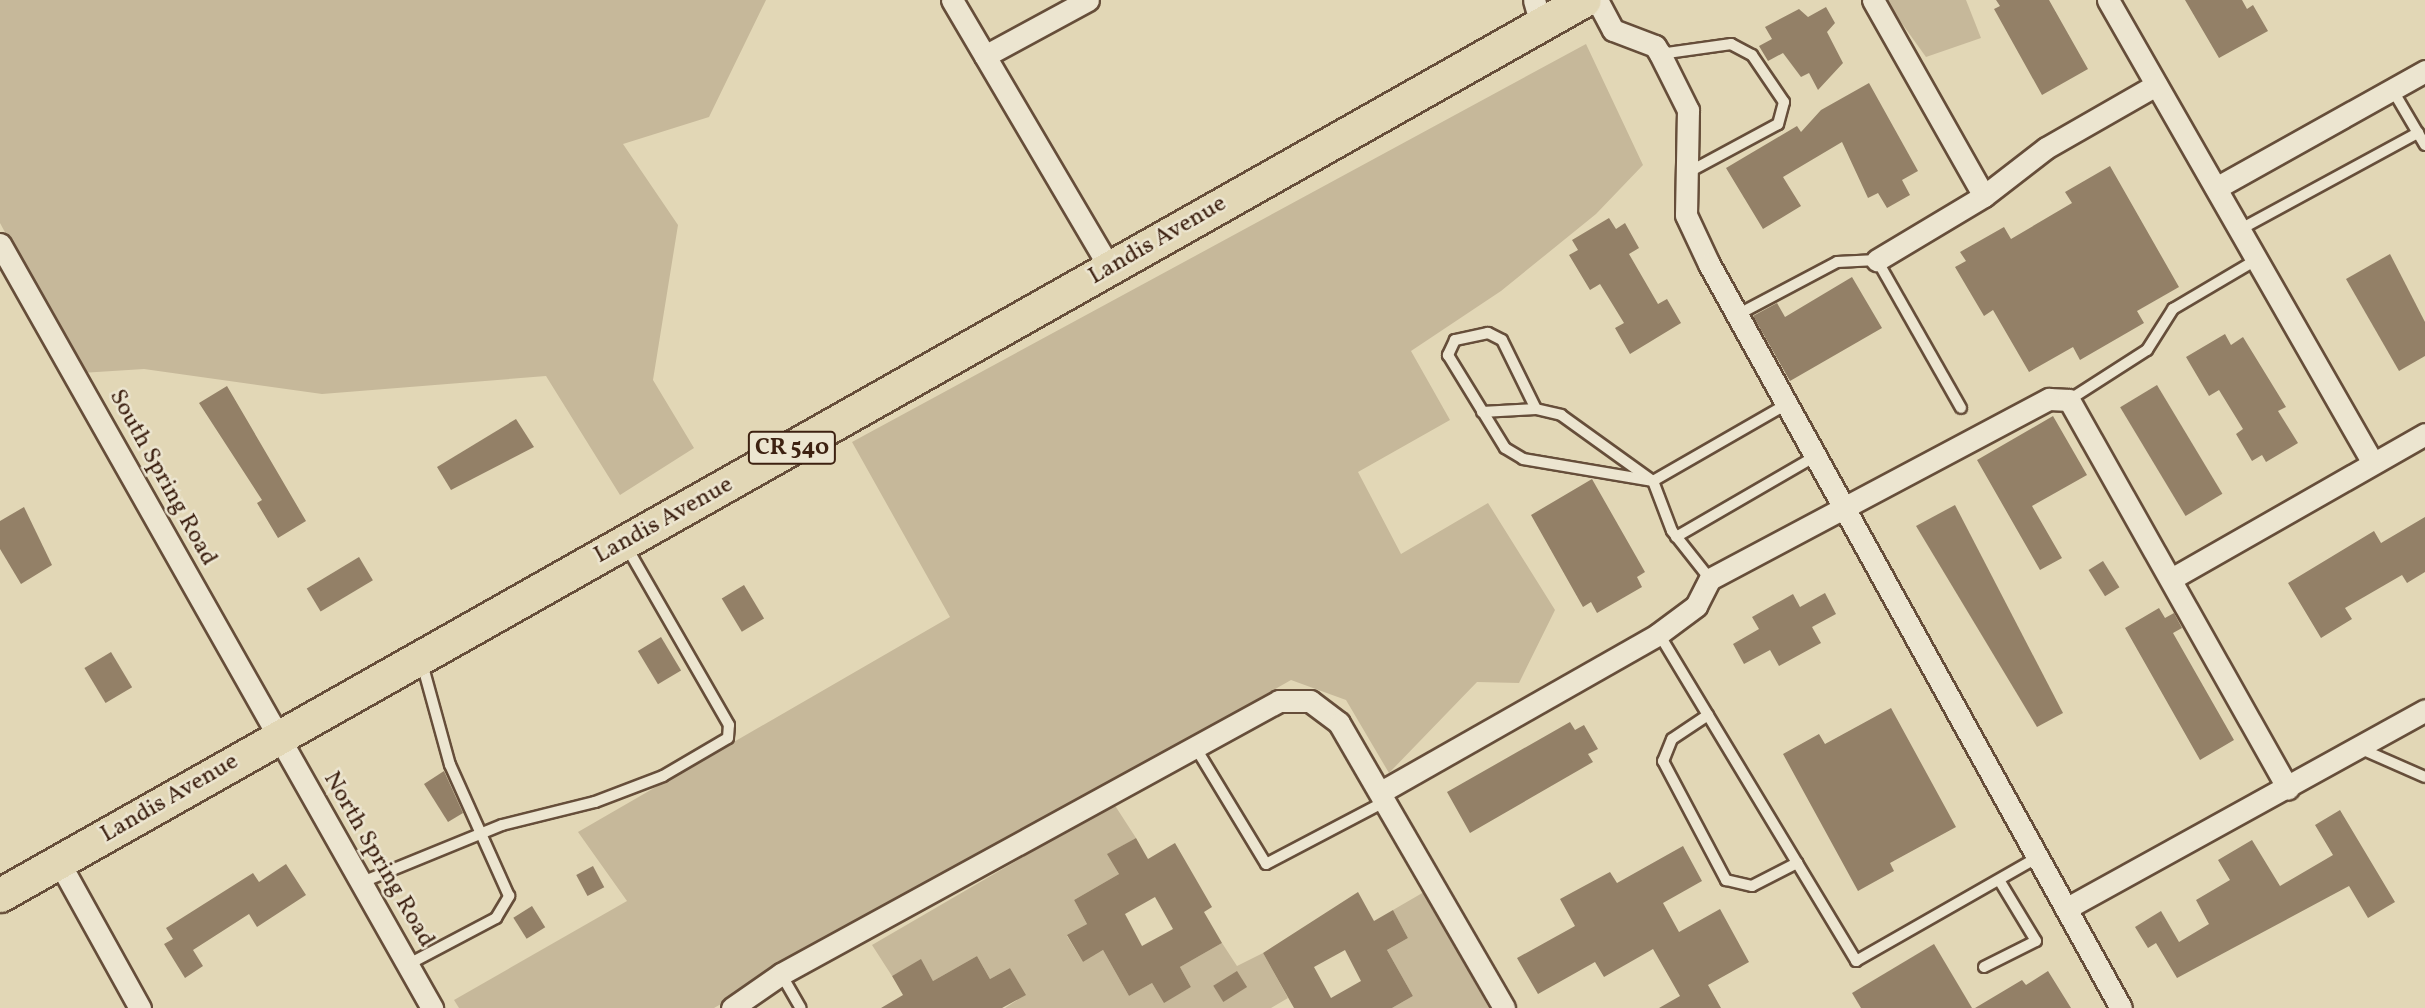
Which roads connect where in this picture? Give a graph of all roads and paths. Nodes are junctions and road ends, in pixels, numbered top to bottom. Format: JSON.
{"nodes":[{"id":1,"x":952,"y":0,"type":"edge"},
{"id":2,"x":1088,"y":0,"type":"edge"},
{"id":3,"x":1584,"y":0,"type":"edge"},
{"id":4,"x":1597,"y":0,"type":"edge"},
{"id":5,"x":1873,"y":0,"type":"edge"},
{"id":6,"x":2108,"y":0,"type":"edge"},
{"id":7,"x":1537,"y":12,"type":"edge"},
{"id":8,"x":1660,"y":54,"type":"junction"},
{"id":9,"x":985,"y":56,"type":"junction"},
{"id":10,"x":2425,"y":71,"type":"edge"},
{"id":11,"x":2156,"y":85,"type":"junction"},
{"id":12,"x":2392,"y":89,"type":"junction"},
{"id":13,"x":2418,"y":133,"type":"junction"},
{"id":14,"x":2425,"y":145,"type":"edge"},
{"id":15,"x":1689,"y":172,"type":"junction"},
{"id":16,"x":2216,"y":188,"type":"junction"},
{"id":17,"x":1984,"y":197,"type":"junction"},
{"id":18,"x":2239,"y":230,"type":"junction"},
{"id":19,"x":0,"y":244,"type":"edge"},
{"id":20,"x":1877,"y":260,"type":"junction"},
{"id":21,"x":2256,"y":260,"type":"junction"},
{"id":22,"x":1110,"y":268,"type":"junction"},
{"id":23,"x":1737,"y":315,"type":"junction"},
{"id":24,"x":2068,"y":400,"type":"junction"},
{"id":25,"x":1787,"y":404,"type":"junction"},
{"id":26,"x":1961,"y":408,"type":"dead end"},
{"id":27,"x":1536,"y":409,"type":"junction"},
{"id":28,"x":1482,"y":412,"type":"junction"},
{"id":29,"x":2425,"y":434,"type":"edge"},
{"id":30,"x":1816,"y":456,"type":"junction"},
{"id":31,"x":2373,"y":463,"type":"junction"},
{"id":32,"x":1653,"y":481,"type":"junction"},
{"id":33,"x":1844,"y":507,"type":"junction"},
{"id":34,"x":1676,"y":537,"type":"junction"},
{"id":35,"x":624,"y":543,"type":"junction"},
{"id":36,"x":1710,"y":579,"type":"junction"},
{"id":37,"x":2171,"y":579,"type":"junction"},
{"id":38,"x":1659,"y":634,"type":"junction"},
{"id":39,"x":421,"y":658,"type":"junction"},
{"id":40,"x":2425,"y":710,"type":"edge"},
{"id":41,"x":1708,"y":715,"type":"junction"},
{"id":42,"x":278,"y":738,"type":"junction"},
{"id":43,"x":1194,"y":746,"type":"junction"},
{"id":44,"x":2359,"y":748,"type":"junction"},
{"id":45,"x":2425,"y":777,"type":"edge"},
{"id":46,"x":2288,"y":789,"type":"junction"},
{"id":47,"x":1384,"y":796,"type":"junction"},
{"id":48,"x":482,"y":832,"type":"junction"},
{"id":49,"x":2038,"y":857,"type":"junction"},
{"id":50,"x":59,"y":862,"type":"junction"},
{"id":51,"x":1797,"y":863,"type":"junction"},
{"id":52,"x":1999,"y":880,"type":"junction"},
{"id":53,"x":360,"y":883,"type":"junction"},
{"id":54,"x":0,"y":895,"type":"edge"},
{"id":55,"x":2067,"y":908,"type":"junction"},
{"id":56,"x":407,"y":965,"type":"junction"},
{"id":57,"x":1984,"y":967,"type":"dead end"},
{"id":58,"x":781,"y":974,"type":"junction"},
{"id":59,"x":140,"y":1008,"type":"edge"},
{"id":60,"x":432,"y":1008,"type":"edge"},
{"id":61,"x":732,"y":1008,"type":"edge"},
{"id":62,"x":800,"y":1008,"type":"edge"},
{"id":63,"x":1503,"y":1008,"type":"edge"},
{"id":64,"x":2121,"y":1008,"type":"edge"}],
"edges":[{"from":1,"to":9,"type":"street"},
{"from":2,"to":9,"type":"street"},
{"from":3,"to":7,"type":"main road","name":"Landis Avenue","number":"CR 540"},
{"from":4,"to":8,"type":"street"},
{"from":5,"to":17,"type":"street"},
{"from":6,"to":11,"type":"street"},
{"from":7,"to":22,"type":"main road","name":"Landis Avenue","number":"CR 540"},
{"from":8,"to":15,"type":"street"},
{"from":8,"to":15,"type":"lane"},
{"from":9,"to":22,"type":"street"},
{"from":10,"to":12,"type":"street"},
{"from":11,"to":16,"type":"street"},
{"from":11,"to":17,"type":"street"},
{"from":12,"to":13,"type":"lane"},
{"from":12,"to":16,"type":"street"},
{"from":13,"to":14,"type":"lane"},
{"from":13,"to":18,"type":"lane"},
{"from":15,"to":23,"type":"street"},
{"from":16,"to":18,"type":"street"},
{"from":17,"to":20,"type":"street"},
{"from":18,"to":21,"type":"street"},
{"from":19,"to":42,"type":"street","name":"South Spring Road"},
{"from":20,"to":23,"type":"lane"},
{"from":20,"to":26,"type":"lane"},
{"from":21,"to":24,"type":"lane"},
{"from":21,"to":31,"type":"street"},
{"from":22,"to":35,"type":"main road","name":"Landis Avenue","number":"CR 540"},
{"from":23,"to":25,"type":"street"},
{"from":24,"to":33,"type":"street"},
{"from":24,"to":37,"type":"street"},
{"from":25,"to":30,"type":"street"},
{"from":25,"to":32,"type":"lane"},
{"from":27,"to":28,"type":"lane"},
{"from":27,"to":28,"type":"lane"},
{"from":27,"to":32,"type":"lane"},
{"from":28,"to":32,"type":"lane"},
{"from":29,"to":31,"type":"street"},
{"from":30,"to":33,"type":"street"},
{"from":30,"to":34,"type":"lane"},
{"from":31,"to":37,"type":"street"},
{"from":32,"to":34,"type":"lane"},
{"from":33,"to":36,"type":"street"},
{"from":33,"to":49,"type":"street"},
{"from":34,"to":36,"type":"lane"},
{"from":35,"to":39,"type":"main road","name":"Landis Avenue","number":"CR 540"},
{"from":35,"to":48,"type":"lane"},
{"from":36,"to":38,"type":"street"},
{"from":37,"to":46,"type":"street"},
{"from":38,"to":41,"type":"lane"},
{"from":38,"to":47,"type":"street"},
{"from":39,"to":42,"type":"main road","name":"Landis Avenue","number":"CR 540"},
{"from":39,"to":48,"type":"lane"},
{"from":40,"to":44,"type":"street"},
{"from":41,"to":51,"type":"lane"},
{"from":41,"to":51,"type":"lane"},
{"from":42,"to":50,"type":"main road","name":"Landis Avenue","number":"CR 540"},
{"from":42,"to":53,"type":"street","name":"North Spring Road"},
{"from":43,"to":47,"type":"street"},
{"from":43,"to":47,"type":"lane"},
{"from":43,"to":58,"type":"street"},
{"from":44,"to":45,"type":"lane"},
{"from":44,"to":46,"type":"street"},
{"from":46,"to":55,"type":"street"},
{"from":47,"to":63,"type":"street"},
{"from":48,"to":53,"type":"lane"},
{"from":48,"to":56,"type":"lane"},
{"from":49,"to":52,"type":"lane"},
{"from":49,"to":55,"type":"street"},
{"from":50,"to":54,"type":"main road","name":"Landis Avenue","number":"CR 540"},
{"from":50,"to":59,"type":"street"},
{"from":51,"to":52,"type":"lane"},
{"from":52,"to":57,"type":"lane"},
{"from":53,"to":56,"type":"street","name":"North Spring Road"},
{"from":55,"to":64,"type":"street"},
{"from":56,"to":60,"type":"street","name":"North Spring Road"},
{"from":58,"to":61,"type":"street"},
{"from":58,"to":62,"type":"lane"}]}
